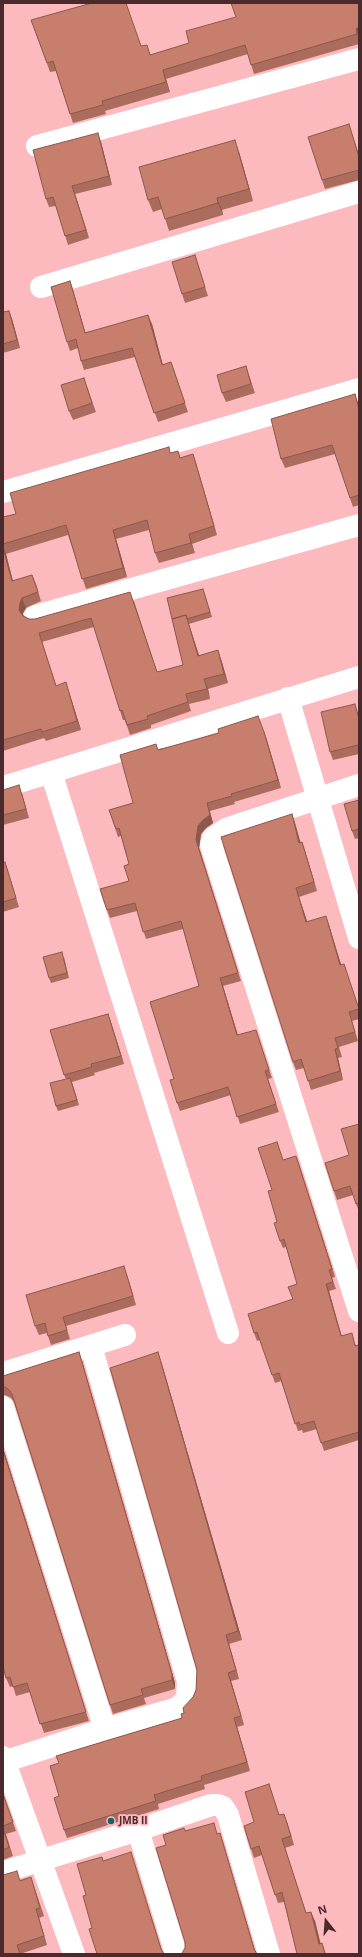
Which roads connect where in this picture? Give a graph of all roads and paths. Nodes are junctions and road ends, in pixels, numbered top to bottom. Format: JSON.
{"nodes":[{"id":1,"x":359,"y":59,"type":"edge"},
{"id":2,"x":37,"y":146,"type":"dead end"},
{"id":3,"x":359,"y":192,"type":"edge"},
{"id":4,"x":41,"y":287,"type":"dead end"},
{"id":5,"x":359,"y":389,"type":"edge"},
{"id":6,"x":3,"y":492,"type":"edge"},
{"id":7,"x":359,"y":524,"type":"edge"},
{"id":8,"x":35,"y":616,"type":"dead end"},
{"id":9,"x":359,"y":677,"type":"edge"},
{"id":10,"x":288,"y":698,"type":"junction"},
{"id":11,"x":51,"y":772,"type":"junction"},
{"id":12,"x":359,"y":785,"type":"edge"},
{"id":13,"x":3,"y":787,"type":"edge"},
{"id":14,"x":317,"y":798,"type":"junction"},
{"id":15,"x":359,"y":938,"type":"edge"},
{"id":16,"x":359,"y":1311,"type":"edge"},
{"id":17,"x":228,"y":1333,"type":"dead end"},
{"id":18,"x":125,"y":1335,"type":"dead end"},
{"id":19,"x":91,"y":1346,"type":"junction"},
{"id":20,"x":3,"y":1373,"type":"edge"},
{"id":21,"x":3,"y":1407,"type":"edge"},
{"id":22,"x":105,"y":1729,"type":"junction"},
{"id":23,"x":3,"y":1760,"type":"edge"},
{"id":24,"x":138,"y":1830,"type":"junction"},
{"id":25,"x":40,"y":1861,"type":"junction"},
{"id":26,"x":3,"y":1872,"type":"edge"},
{"id":27,"x":73,"y":1954,"type":"edge"},
{"id":28,"x":176,"y":1954,"type":"edge"},
{"id":29,"x":269,"y":1954,"type":"edge"}],
"edges":[{"from":1,"to":2,"type":"street"},
{"from":3,"to":4,"type":"street"},
{"from":5,"to":6,"type":"street"},
{"from":7,"to":8,"type":"street"},
{"from":9,"to":10,"type":"street"},
{"from":10,"to":11,"type":"street"},
{"from":10,"to":14,"type":"street"},
{"from":11,"to":13,"type":"street"},
{"from":11,"to":17,"type":"street"},
{"from":12,"to":14,"type":"street"},
{"from":14,"to":15,"type":"street"},
{"from":14,"to":16,"type":"street"},
{"from":18,"to":19,"type":"street"},
{"from":19,"to":20,"type":"street"},
{"from":19,"to":22,"type":"street"},
{"from":21,"to":22,"type":"street"},
{"from":22,"to":23,"type":"street"},
{"from":23,"to":25,"type":"street"},
{"from":24,"to":25,"type":"street"},
{"from":24,"to":28,"type":"street"},
{"from":24,"to":29,"type":"street"},
{"from":25,"to":26,"type":"street"},
{"from":25,"to":27,"type":"street"}]}
